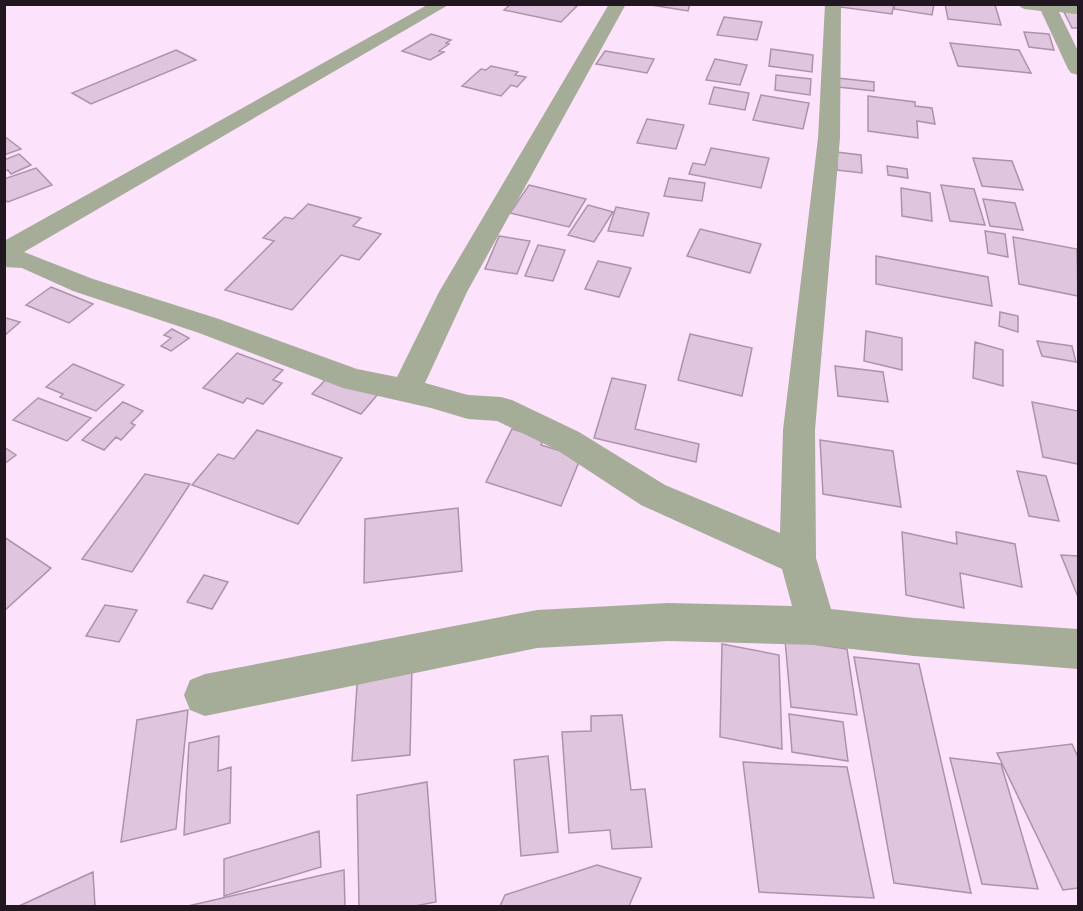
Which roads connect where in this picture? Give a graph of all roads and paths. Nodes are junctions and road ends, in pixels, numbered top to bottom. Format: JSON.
{"nodes":[{"id":1,"x":442,"y":4,"type":"edge"},
{"id":2,"x":618,"y":4,"type":"edge"},
{"id":3,"x":833,"y":4,"type":"edge"},
{"id":4,"x":1024,"y":4,"type":"edge"},
{"id":5,"x":1049,"y":6,"type":"edge"},
{"id":6,"x":1078,"y":9,"type":"edge"},
{"id":7,"x":1078,"y":69,"type":"edge"},
{"id":8,"x":4,"y":252,"type":"edge"},
{"id":9,"x":4,"y":259,"type":"edge"},
{"id":10,"x":406,"y":390,"type":"junction"},
{"id":11,"x":798,"y":558,"type":"junction"},
{"id":12,"x":816,"y":626,"type":"junction"},
{"id":13,"x":1078,"y":649,"type":"edge"},
{"id":14,"x":205,"y":694,"type":"dead end"}],
"edges":[{"from":1,"to":8,"type":"street"},
{"from":2,"to":10,"type":"street"},
{"from":3,"to":11,"type":"street"},
{"from":4,"to":5,"type":"street"},
{"from":5,"to":6,"type":"street"},
{"from":5,"to":7,"type":"street"},
{"from":9,"to":10,"type":"street"},
{"from":10,"to":11,"type":"street"},
{"from":11,"to":12,"type":"street"},
{"from":12,"to":13,"type":"street"},
{"from":12,"to":14,"type":"street"}]}
